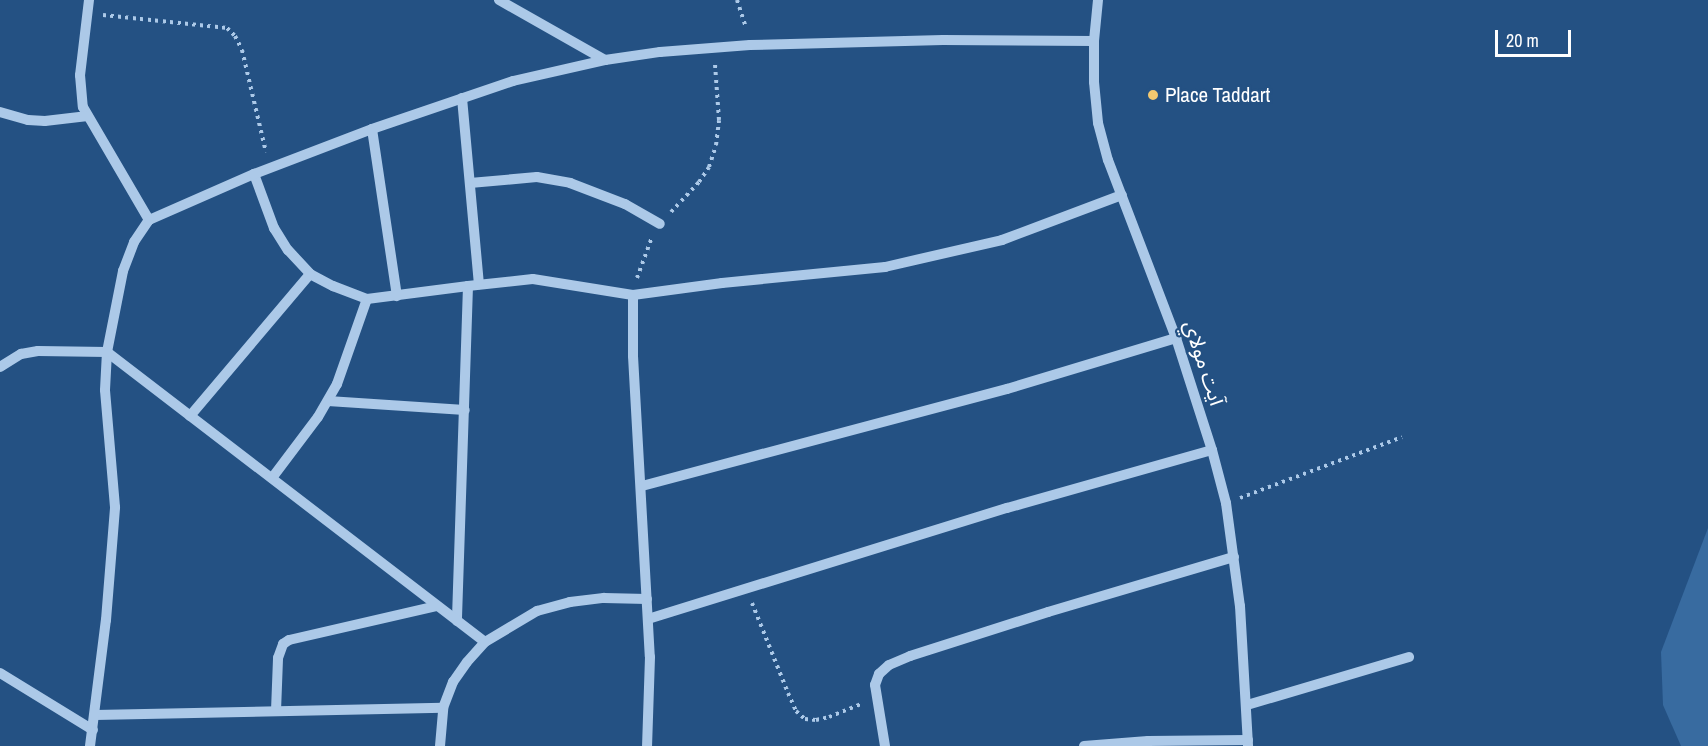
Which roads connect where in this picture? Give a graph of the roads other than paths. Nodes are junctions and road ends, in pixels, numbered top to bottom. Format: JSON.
{"nodes":[{"id":1,"x":89,"y":0,"type":"edge"},
{"id":2,"x":499,"y":0,"type":"edge"},
{"id":3,"x":1098,"y":0,"type":"edge"},
{"id":4,"x":1094,"y":41,"type":"junction"},
{"id":5,"x":604,"y":60,"type":"junction"},
{"id":6,"x":462,"y":98,"type":"junction"},
{"id":7,"x":0,"y":112,"type":"edge"},
{"id":8,"x":88,"y":116,"type":"junction"},
{"id":9,"x":372,"y":129,"type":"junction"},
{"id":10,"x":254,"y":174,"type":"junction"},
{"id":11,"x":470,"y":183,"type":"junction"},
{"id":12,"x":1122,"y":195,"type":"junction"},
{"id":13,"x":149,"y":220,"type":"junction"},
{"id":14,"x":660,"y":224,"type":"road end"},
{"id":15,"x":310,"y":273,"type":"junction"},
{"id":16,"x":474,"y":285,"type":"junction"},
{"id":17,"x":633,"y":295,"type":"junction"},
{"id":18,"x":397,"y":296,"type":"junction"},
{"id":19,"x":367,"y":299,"type":"junction"},
{"id":20,"x":1176,"y":338,"type":"junction"},
{"id":21,"x":107,"y":352,"type":"junction"},
{"id":22,"x":0,"y":367,"type":"edge"},
{"id":23,"x":328,"y":401,"type":"junction"},
{"id":24,"x":465,"y":410,"type":"junction"},
{"id":25,"x":190,"y":416,"type":"junction"},
{"id":26,"x":1212,"y":450,"type":"junction"},
{"id":27,"x":272,"y":478,"type":"junction"},
{"id":28,"x":642,"y":486,"type":"junction"},
{"id":29,"x":1234,"y":557,"type":"junction"},
{"id":30,"x":647,"y":599,"type":"junction"},
{"id":31,"x":436,"y":606,"type":"junction"},
{"id":32,"x":648,"y":619,"type":"junction"},
{"id":33,"x":457,"y":621,"type":"junction"},
{"id":34,"x":485,"y":642,"type":"junction"},
{"id":35,"x":1409,"y":657,"type":"dead end"},
{"id":36,"x":0,"y":674,"type":"edge"},
{"id":37,"x":1246,"y":705,"type":"junction"},
{"id":38,"x":443,"y":708,"type":"junction"},
{"id":39,"x":276,"y":711,"type":"junction"},
{"id":40,"x":95,"y":715,"type":"junction"},
{"id":41,"x":93,"y":730,"type":"junction"},
{"id":42,"x":1248,"y":743,"type":"edge"},
{"id":43,"x":90,"y":746,"type":"edge"},
{"id":44,"x":440,"y":746,"type":"edge"},
{"id":45,"x":647,"y":746,"type":"edge"},
{"id":46,"x":885,"y":746,"type":"edge"},
{"id":47,"x":1084,"y":746,"type":"edge"}],
"edges":[{"from":1,"to":8,"type":"street"},
{"from":2,"to":5,"type":"street"},
{"from":3,"to":4,"type":"street","name":"آيت مولاي"},
{"from":4,"to":5,"type":"street"},
{"from":4,"to":12,"type":"street","name":"آيت مولاي"},
{"from":5,"to":6,"type":"street"},
{"from":6,"to":9,"type":"street"},
{"from":6,"to":11,"type":"street"},
{"from":7,"to":8,"type":"street"},
{"from":8,"to":13,"type":"street"},
{"from":9,"to":10,"type":"street"},
{"from":9,"to":18,"type":"street"},
{"from":10,"to":13,"type":"street"},
{"from":10,"to":15,"type":"street"},
{"from":11,"to":14,"type":"street"},
{"from":11,"to":16,"type":"street"},
{"from":12,"to":17,"type":"street"},
{"from":12,"to":20,"type":"street","name":"آيت مولاي"},
{"from":13,"to":21,"type":"street"},
{"from":15,"to":19,"type":"street"},
{"from":15,"to":25,"type":"street"},
{"from":16,"to":17,"type":"street"},
{"from":16,"to":18,"type":"street"},
{"from":16,"to":24,"type":"street"},
{"from":17,"to":28,"type":"street"},
{"from":18,"to":19,"type":"street"},
{"from":19,"to":23,"type":"street"},
{"from":20,"to":26,"type":"street","name":"آيت مولاي"},
{"from":20,"to":28,"type":"street"},
{"from":21,"to":22,"type":"street"},
{"from":21,"to":25,"type":"street"},
{"from":21,"to":40,"type":"street"},
{"from":23,"to":24,"type":"street"},
{"from":23,"to":27,"type":"street"},
{"from":24,"to":33,"type":"street"},
{"from":25,"to":27,"type":"street"},
{"from":26,"to":29,"type":"street","name":"آيت مولاي"},
{"from":26,"to":32,"type":"street"},
{"from":27,"to":31,"type":"street"},
{"from":28,"to":30,"type":"street"},
{"from":29,"to":37,"type":"street","name":"آيت مولاي"},
{"from":29,"to":46,"type":"street"},
{"from":30,"to":32,"type":"street"},
{"from":30,"to":34,"type":"street"},
{"from":31,"to":33,"type":"street"},
{"from":31,"to":39,"type":"street"},
{"from":32,"to":45,"type":"street"},
{"from":33,"to":34,"type":"street"},
{"from":34,"to":38,"type":"street"},
{"from":35,"to":37,"type":"street"},
{"from":36,"to":41,"type":"street"},
{"from":37,"to":42,"type":"street","name":"آيت مولاي"},
{"from":38,"to":39,"type":"street"},
{"from":38,"to":44,"type":"street"},
{"from":39,"to":40,"type":"street"},
{"from":40,"to":41,"type":"street"},
{"from":41,"to":43,"type":"street"},
{"from":42,"to":47,"type":"street"}]}
